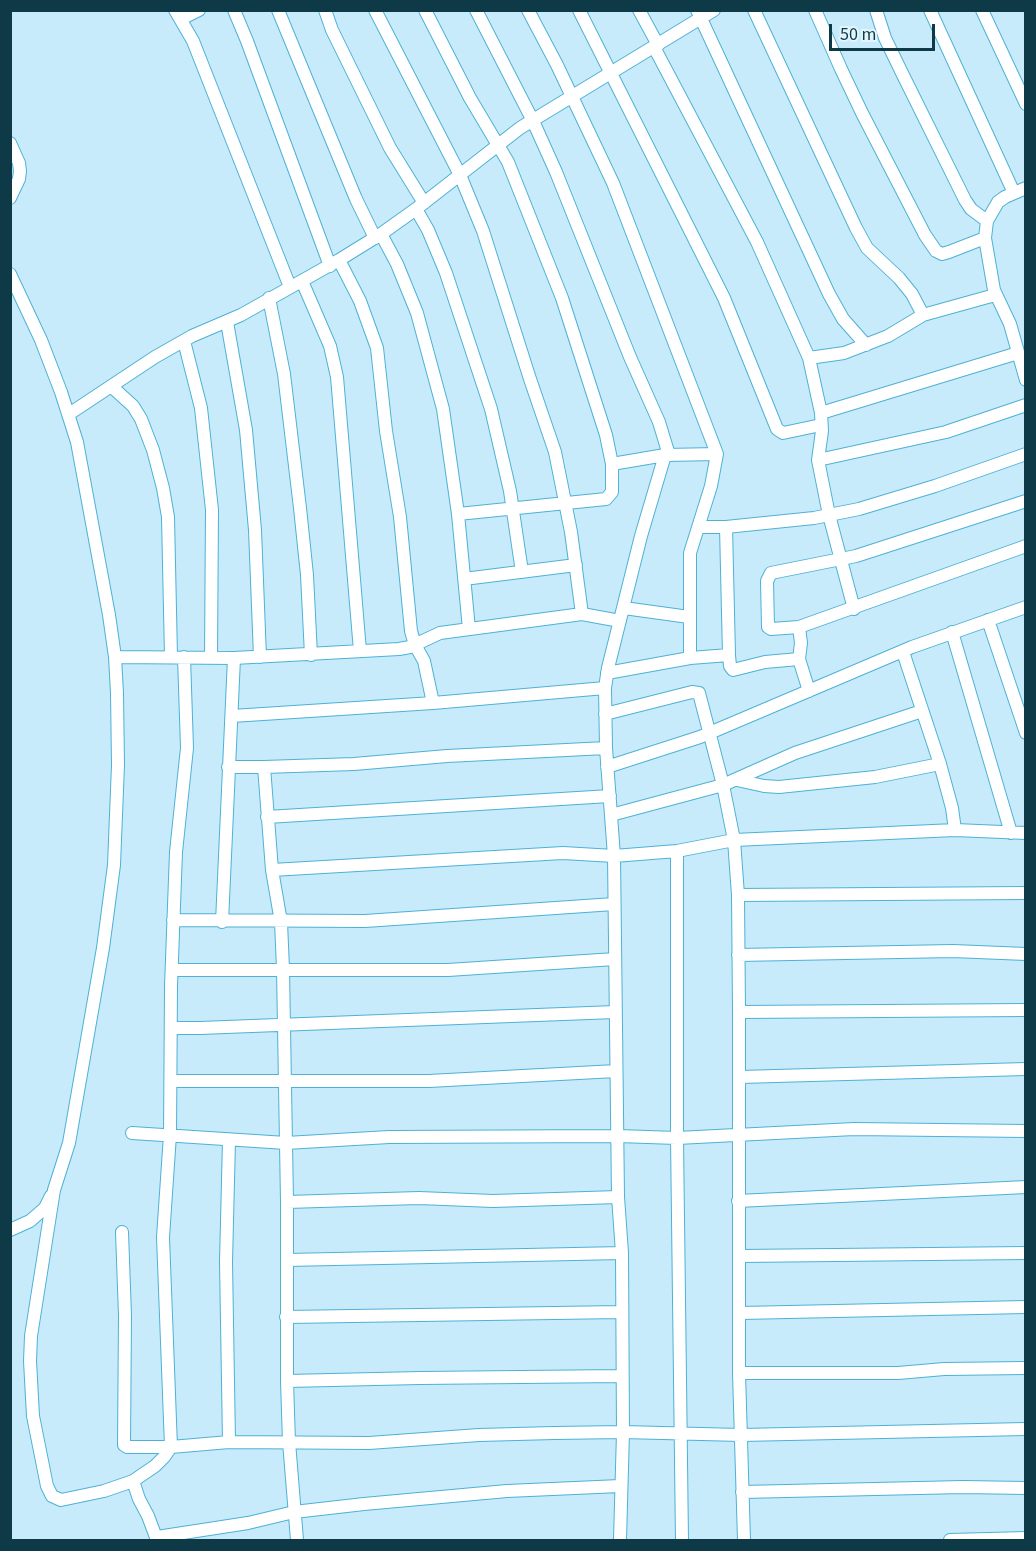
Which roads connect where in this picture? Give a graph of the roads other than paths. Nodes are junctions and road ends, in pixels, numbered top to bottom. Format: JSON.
{"nodes":[{"id":1,"x":199,"y":10,"type":"edge"},
{"id":2,"x":234,"y":10,"type":"edge"},
{"id":3,"x":278,"y":10,"type":"edge"},
{"id":4,"x":325,"y":10,"type":"edge"},
{"id":5,"x":375,"y":10,"type":"edge"},
{"id":6,"x":425,"y":10,"type":"edge"},
{"id":7,"x":476,"y":10,"type":"edge"},
{"id":8,"x":528,"y":10,"type":"edge"},
{"id":9,"x":579,"y":10,"type":"edge"},
{"id":10,"x":639,"y":10,"type":"edge"},
{"id":11,"x":714,"y":10,"type":"edge"},
{"id":12,"x":754,"y":10,"type":"edge"},
{"id":13,"x":816,"y":10,"type":"edge"},
{"id":14,"x":876,"y":10,"type":"edge"},
{"id":15,"x":930,"y":10,"type":"edge"},
{"id":16,"x":982,"y":10,"type":"edge"},
{"id":17,"x":699,"y":14,"type":"edge"},
{"id":18,"x":178,"y":15,"type":"edge"},
{"id":19,"x":656,"y":46,"type":"junction"},
{"id":20,"x":611,"y":74,"type":"junction"},
{"id":21,"x":572,"y":97,"type":"junction"},
{"id":22,"x":1026,"y":104,"type":"edge"},
{"id":23,"x":533,"y":121,"type":"junction"},
{"id":24,"x":10,"y":142,"type":"edge"},
{"id":25,"x":498,"y":145,"type":"junction"},
{"id":26,"x":460,"y":175,"type":"junction"},
{"id":27,"x":1020,"y":191,"type":"edge"},
{"id":28,"x":10,"y":198,"type":"edge"},
{"id":29,"x":420,"y":206,"type":"junction"},
{"id":30,"x":987,"y":221,"type":"junction"},
{"id":31,"x":378,"y":236,"type":"junction"},
{"id":32,"x":986,"y":238,"type":"junction"},
{"id":33,"x":334,"y":263,"type":"junction"},
{"id":34,"x":10,"y":274,"type":"edge"},
{"id":35,"x":296,"y":284,"type":"junction"},
{"id":36,"x":996,"y":295,"type":"junction"},
{"id":37,"x":269,"y":298,"type":"junction"},
{"id":38,"x":923,"y":315,"type":"junction"},
{"id":39,"x":227,"y":322,"type":"junction"},
{"id":40,"x":184,"y":341,"type":"junction"},
{"id":41,"x":866,"y":345,"type":"junction"},
{"id":42,"x":1018,"y":353,"type":"junction"},
{"id":43,"x":809,"y":358,"type":"junction"},
{"id":44,"x":1026,"y":380,"type":"edge"},
{"id":45,"x":111,"y":386,"type":"junction"},
{"id":46,"x":1026,"y":405,"type":"edge"},
{"id":47,"x":69,"y":414,"type":"junction"},
{"id":48,"x":821,"y":419,"type":"junction"},
{"id":49,"x":717,"y":454,"type":"junction"},
{"id":50,"x":1026,"y":454,"type":"edge"},
{"id":51,"x":667,"y":455,"type":"junction"},
{"id":52,"x":818,"y":460,"type":"junction"},
{"id":53,"x":612,"y":464,"type":"junction"},
{"id":54,"x":1026,"y":501,"type":"edge"},
{"id":55,"x":566,"y":502,"type":"junction"},
{"id":56,"x":513,"y":508,"type":"junction"},
{"id":57,"x":458,"y":514,"type":"junction"},
{"id":58,"x":829,"y":515,"type":"junction"},
{"id":59,"x":699,"y":527,"type":"junction"},
{"id":60,"x":726,"y":527,"type":"junction"},
{"id":61,"x":1026,"y":546,"type":"edge"},
{"id":62,"x":840,"y":559,"type":"junction"},
{"id":63,"x":576,"y":565,"type":"junction"},
{"id":64,"x":522,"y":572,"type":"junction"},
{"id":65,"x":464,"y":579,"type":"junction"},
{"id":66,"x":1026,"y":607,"type":"edge"},
{"id":67,"x":624,"y":608,"type":"junction"},
{"id":68,"x":854,"y":609,"type":"junction"},
{"id":69,"x":582,"y":614,"type":"junction"},
{"id":70,"x":689,"y":617,"type":"junction"},
{"id":71,"x":988,"y":620,"type":"junction"},
{"id":72,"x":620,"y":621,"type":"junction"},
{"id":73,"x":799,"y":627,"type":"junction"},
{"id":74,"x":469,"y":629,"type":"junction"},
{"id":75,"x":952,"y":632,"type":"junction"},
{"id":76,"x":415,"y":645,"type":"junction"},
{"id":77,"x":360,"y":651,"type":"junction"},
{"id":78,"x":903,"y":651,"type":"junction"},
{"id":79,"x":311,"y":655,"type":"junction"},
{"id":80,"x":729,"y":655,"type":"junction"},
{"id":81,"x":115,"y":657,"type":"junction"},
{"id":82,"x":178,"y":657,"type":"junction"},
{"id":83,"x":260,"y":657,"type":"junction"},
{"id":84,"x":211,"y":658,"type":"junction"},
{"id":85,"x":234,"y":658,"type":"junction"},
{"id":86,"x":690,"y":658,"type":"junction"},
{"id":87,"x":799,"y":659,"type":"junction"},
{"id":88,"x":607,"y":673,"type":"junction"},
{"id":89,"x":605,"y":688,"type":"junction"},
{"id":90,"x":809,"y":691,"type":"junction"},
{"id":91,"x":433,"y":703,"type":"junction"},
{"id":92,"x":922,"y":711,"type":"junction"},
{"id":93,"x":604,"y":714,"type":"junction"},
{"id":94,"x":232,"y":716,"type":"junction"},
{"id":95,"x":709,"y":733,"type":"junction"},
{"id":96,"x":1026,"y":733,"type":"edge"},
{"id":97,"x":606,"y":748,"type":"junction"},
{"id":98,"x":940,"y":764,"type":"junction"},
{"id":99,"x":228,"y":767,"type":"junction"},
{"id":100,"x":264,"y":767,"type":"junction"},
{"id":101,"x":607,"y":767,"type":"junction"},
{"id":102,"x":737,"y":780,"type":"junction"},
{"id":103,"x":723,"y":785,"type":"junction"},
{"id":104,"x":609,"y":796,"type":"junction"},
{"id":105,"x":611,"y":815,"type":"junction"},
{"id":106,"x":267,"y":817,"type":"junction"},
{"id":107,"x":955,"y":830,"type":"junction"},
{"id":108,"x":1011,"y":833,"type":"junction"},
{"id":109,"x":1026,"y":833,"type":"edge"},
{"id":110,"x":734,"y":840,"type":"junction"},
{"id":111,"x":677,"y":851,"type":"junction"},
{"id":112,"x":614,"y":856,"type":"junction"},
{"id":113,"x":272,"y":870,"type":"junction"},
{"id":114,"x":1026,"y":893,"type":"edge"},
{"id":115,"x":738,"y":895,"type":"junction"},
{"id":116,"x":614,"y":904,"type":"junction"},
{"id":117,"x":173,"y":921,"type":"junction"},
{"id":118,"x":222,"y":922,"type":"junction"},
{"id":119,"x":280,"y":922,"type":"junction"},
{"id":120,"x":1026,"y":954,"type":"edge"},
{"id":121,"x":738,"y":955,"type":"junction"},
{"id":122,"x":615,"y":959,"type":"junction"},
{"id":123,"x":283,"y":969,"type":"junction"},
{"id":124,"x":172,"y":970,"type":"junction"},
{"id":125,"x":1026,"y":1010,"type":"edge"},
{"id":126,"x":615,"y":1012,"type":"junction"},
{"id":127,"x":739,"y":1012,"type":"junction"},
{"id":128,"x":284,"y":1024,"type":"junction"},
{"id":129,"x":171,"y":1028,"type":"junction"},
{"id":130,"x":1026,"y":1069,"type":"edge"},
{"id":131,"x":616,"y":1071,"type":"junction"},
{"id":132,"x":740,"y":1077,"type":"junction"},
{"id":133,"x":172,"y":1080,"type":"junction"},
{"id":134,"x":284,"y":1082,"type":"junction"},
{"id":135,"x":1026,"y":1131,"type":"edge"},
{"id":136,"x":132,"y":1133,"type":"dead end"},
{"id":137,"x":170,"y":1135,"type":"junction"},
{"id":138,"x":738,"y":1135,"type":"junction"},
{"id":139,"x":618,"y":1136,"type":"junction"},
{"id":140,"x":676,"y":1138,"type":"junction"},
{"id":141,"x":229,"y":1140,"type":"junction"},
{"id":142,"x":286,"y":1143,"type":"junction"},
{"id":143,"x":1026,"y":1187,"type":"edge"},
{"id":144,"x":54,"y":1190,"type":"junction"},
{"id":145,"x":618,"y":1197,"type":"junction"},
{"id":146,"x":738,"y":1201,"type":"junction"},
{"id":147,"x":287,"y":1202,"type":"junction"},
{"id":148,"x":10,"y":1230,"type":"edge"},
{"id":149,"x":122,"y":1232,"type":"dead end"},
{"id":150,"x":622,"y":1253,"type":"junction"},
{"id":151,"x":1026,"y":1253,"type":"edge"},
{"id":152,"x":740,"y":1256,"type":"junction"},
{"id":153,"x":287,"y":1260,"type":"junction"},
{"id":154,"x":1026,"y":1307,"type":"edge"},
{"id":155,"x":621,"y":1312,"type":"junction"},
{"id":156,"x":741,"y":1313,"type":"junction"},
{"id":157,"x":286,"y":1317,"type":"junction"},
{"id":158,"x":1026,"y":1368,"type":"edge"},
{"id":159,"x":739,"y":1374,"type":"junction"},
{"id":160,"x":621,"y":1376,"type":"junction"},
{"id":161,"x":287,"y":1381,"type":"junction"},
{"id":162,"x":1026,"y":1429,"type":"edge"},
{"id":163,"x":622,"y":1432,"type":"junction"},
{"id":164,"x":681,"y":1434,"type":"junction"},
{"id":165,"x":741,"y":1435,"type":"junction"},
{"id":166,"x":229,"y":1442,"type":"junction"},
{"id":167,"x":289,"y":1442,"type":"junction"},
{"id":168,"x":171,"y":1447,"type":"junction"},
{"id":169,"x":133,"y":1481,"type":"junction"},
{"id":170,"x":620,"y":1486,"type":"junction"},
{"id":171,"x":1026,"y":1488,"type":"edge"},
{"id":172,"x":742,"y":1492,"type":"junction"},
{"id":173,"x":294,"y":1512,"type":"junction"},
{"id":174,"x":1026,"y":1538,"type":"edge"},
{"id":175,"x":157,"y":1539,"type":"edge"},
{"id":176,"x":297,"y":1540,"type":"edge"},
{"id":177,"x":620,"y":1540,"type":"edge"},
{"id":178,"x":682,"y":1540,"type":"edge"},
{"id":179,"x":744,"y":1540,"type":"edge"},
{"id":180,"x":950,"y":1540,"type":"edge"}],
"edges":[{"from":1,"to":18,"type":"street"},
{"from":2,"to":33,"type":"street"},
{"from":3,"to":31,"type":"street"},
{"from":4,"to":29,"type":"street"},
{"from":5,"to":26,"type":"street"},
{"from":6,"to":25,"type":"street"},
{"from":7,"to":23,"type":"street"},
{"from":8,"to":21,"type":"street"},
{"from":9,"to":20,"type":"street"},
{"from":10,"to":19,"type":"street"},
{"from":11,"to":17,"type":"street"},
{"from":12,"to":38,"type":"street"},
{"from":13,"to":32,"type":"street"},
{"from":14,"to":30,"type":"street"},
{"from":15,"to":27,"type":"street"},
{"from":16,"to":22,"type":"street"},
{"from":17,"to":19,"type":"street"},
{"from":17,"to":41,"type":"street"},
{"from":18,"to":35,"type":"street"},
{"from":19,"to":20,"type":"street"},
{"from":19,"to":43,"type":"street"},
{"from":20,"to":21,"type":"street"},
{"from":20,"to":48,"type":"street"},
{"from":21,"to":23,"type":"street"},
{"from":21,"to":49,"type":"street"},
{"from":23,"to":25,"type":"street"},
{"from":23,"to":51,"type":"street"},
{"from":24,"to":28,"type":"street"},
{"from":25,"to":26,"type":"street"},
{"from":25,"to":53,"type":"street"},
{"from":26,"to":29,"type":"street"},
{"from":26,"to":55,"type":"street"},
{"from":27,"to":30,"type":"street"},
{"from":29,"to":31,"type":"street"},
{"from":29,"to":56,"type":"street"},
{"from":30,"to":32,"type":"street"},
{"from":31,"to":33,"type":"street"},
{"from":31,"to":57,"type":"street"},
{"from":32,"to":36,"type":"street"},
{"from":33,"to":35,"type":"street"},
{"from":33,"to":76,"type":"street"},
{"from":34,"to":47,"type":"street"},
{"from":35,"to":37,"type":"street"},
{"from":35,"to":77,"type":"street"},
{"from":36,"to":38,"type":"street"},
{"from":36,"to":42,"type":"street"},
{"from":37,"to":39,"type":"street"},
{"from":37,"to":79,"type":"street"},
{"from":38,"to":41,"type":"street"},
{"from":39,"to":40,"type":"street"},
{"from":39,"to":83,"type":"street"},
{"from":40,"to":45,"type":"street"},
{"from":40,"to":84,"type":"street"},
{"from":41,"to":43,"type":"street"},
{"from":42,"to":44,"type":"street"},
{"from":42,"to":48,"type":"street"},
{"from":43,"to":48,"type":"street"},
{"from":45,"to":47,"type":"street"},
{"from":45,"to":82,"type":"street"},
{"from":46,"to":52,"type":"street"},
{"from":47,"to":81,"type":"street"},
{"from":48,"to":52,"type":"street"},
{"from":49,"to":51,"type":"street"},
{"from":49,"to":59,"type":"street"},
{"from":50,"to":58,"type":"street"},
{"from":51,"to":53,"type":"street"},
{"from":51,"to":67,"type":"street"},
{"from":52,"to":58,"type":"street"},
{"from":53,"to":55,"type":"street"},
{"from":54,"to":62,"type":"street"},
{"from":55,"to":56,"type":"street"},
{"from":55,"to":63,"type":"street"},
{"from":56,"to":57,"type":"street"},
{"from":56,"to":64,"type":"street"},
{"from":57,"to":65,"type":"street"},
{"from":58,"to":60,"type":"street"},
{"from":58,"to":62,"type":"street"},
{"from":59,"to":60,"type":"street"},
{"from":59,"to":70,"type":"street"},
{"from":60,"to":80,"type":"street"},
{"from":61,"to":68,"type":"street"},
{"from":62,"to":68,"type":"street"},
{"from":62,"to":73,"type":"street"},
{"from":63,"to":64,"type":"street"},
{"from":63,"to":69,"type":"street"},
{"from":64,"to":65,"type":"street"},
{"from":65,"to":74,"type":"street"},
{"from":66,"to":71,"type":"street"},
{"from":67,"to":70,"type":"street"},
{"from":67,"to":72,"type":"street"},
{"from":68,"to":73,"type":"street"},
{"from":69,"to":72,"type":"street"},
{"from":69,"to":74,"type":"street"},
{"from":70,"to":86,"type":"street"},
{"from":71,"to":75,"type":"street"},
{"from":71,"to":96,"type":"street"},
{"from":72,"to":88,"type":"street"},
{"from":73,"to":87,"type":"street"},
{"from":74,"to":76,"type":"street"},
{"from":75,"to":78,"type":"street"},
{"from":75,"to":108,"type":"street"},
{"from":76,"to":77,"type":"street"},
{"from":76,"to":91,"type":"street"},
{"from":77,"to":79,"type":"street"},
{"from":78,"to":90,"type":"street"},
{"from":78,"to":92,"type":"street"},
{"from":79,"to":83,"type":"street"},
{"from":80,"to":86,"type":"street"},
{"from":80,"to":87,"type":"street"},
{"from":81,"to":82,"type":"street"},
{"from":81,"to":144,"type":"street"},
{"from":82,"to":84,"type":"street"},
{"from":82,"to":117,"type":"street"},
{"from":83,"to":85,"type":"street"},
{"from":84,"to":85,"type":"street"},
{"from":85,"to":94,"type":"street"},
{"from":86,"to":88,"type":"street"},
{"from":87,"to":90,"type":"street"},
{"from":88,"to":89,"type":"street"},
{"from":89,"to":91,"type":"street"},
{"from":89,"to":93,"type":"street"},
{"from":90,"to":95,"type":"street"},
{"from":91,"to":94,"type":"street"},
{"from":92,"to":98,"type":"street"},
{"from":92,"to":102,"type":"street"},
{"from":93,"to":95,"type":"street"},
{"from":93,"to":97,"type":"street"},
{"from":94,"to":99,"type":"street"},
{"from":95,"to":101,"type":"street"},
{"from":95,"to":103,"type":"street"},
{"from":97,"to":100,"type":"street"},
{"from":97,"to":101,"type":"street"},
{"from":98,"to":102,"type":"street"},
{"from":98,"to":107,"type":"street"},
{"from":99,"to":100,"type":"street"},
{"from":99,"to":118,"type":"street"},
{"from":100,"to":106,"type":"street"},
{"from":101,"to":104,"type":"street"},
{"from":102,"to":103,"type":"street"},
{"from":103,"to":105,"type":"street"},
{"from":103,"to":110,"type":"street"},
{"from":104,"to":105,"type":"street"},
{"from":104,"to":106,"type":"street"},
{"from":105,"to":112,"type":"street"},
{"from":106,"to":113,"type":"street"},
{"from":107,"to":108,"type":"street"},
{"from":107,"to":110,"type":"street"},
{"from":108,"to":109,"type":"street"},
{"from":110,"to":111,"type":"street"},
{"from":110,"to":115,"type":"street"},
{"from":111,"to":112,"type":"street"},
{"from":111,"to":140,"type":"street"},
{"from":112,"to":113,"type":"street"},
{"from":112,"to":116,"type":"street"},
{"from":113,"to":119,"type":"street"},
{"from":114,"to":115,"type":"street"},
{"from":115,"to":121,"type":"street"},
{"from":116,"to":119,"type":"street"},
{"from":116,"to":122,"type":"street"},
{"from":117,"to":118,"type":"street"},
{"from":117,"to":124,"type":"street"},
{"from":118,"to":119,"type":"street"},
{"from":119,"to":123,"type":"street"},
{"from":120,"to":121,"type":"street"},
{"from":121,"to":127,"type":"street"},
{"from":122,"to":123,"type":"street"},
{"from":122,"to":126,"type":"street"},
{"from":123,"to":124,"type":"street"},
{"from":123,"to":128,"type":"street"},
{"from":124,"to":129,"type":"street"},
{"from":125,"to":127,"type":"street"},
{"from":126,"to":128,"type":"street"},
{"from":126,"to":131,"type":"street"},
{"from":127,"to":132,"type":"street"},
{"from":128,"to":129,"type":"street"},
{"from":128,"to":134,"type":"street"},
{"from":129,"to":133,"type":"street"},
{"from":130,"to":132,"type":"street"},
{"from":131,"to":134,"type":"street"},
{"from":131,"to":139,"type":"street"},
{"from":132,"to":138,"type":"street"},
{"from":133,"to":134,"type":"street"},
{"from":133,"to":137,"type":"street"},
{"from":134,"to":142,"type":"street"},
{"from":135,"to":138,"type":"street"},
{"from":136,"to":137,"type":"street"},
{"from":137,"to":141,"type":"street"},
{"from":137,"to":168,"type":"street"},
{"from":138,"to":140,"type":"street"},
{"from":138,"to":146,"type":"street"},
{"from":139,"to":140,"type":"street"},
{"from":139,"to":142,"type":"street"},
{"from":139,"to":145,"type":"street"},
{"from":140,"to":164,"type":"street"},
{"from":141,"to":142,"type":"street"},
{"from":141,"to":166,"type":"street"},
{"from":142,"to":147,"type":"street"},
{"from":143,"to":146,"type":"street"},
{"from":144,"to":148,"type":"street"},
{"from":144,"to":169,"type":"street"},
{"from":145,"to":147,"type":"street"},
{"from":145,"to":150,"type":"street"},
{"from":146,"to":152,"type":"street"},
{"from":147,"to":153,"type":"street"},
{"from":149,"to":168,"type":"street"},
{"from":150,"to":153,"type":"street"},
{"from":150,"to":155,"type":"street"},
{"from":151,"to":152,"type":"street"},
{"from":152,"to":156,"type":"street"},
{"from":153,"to":157,"type":"street"},
{"from":154,"to":156,"type":"street"},
{"from":155,"to":157,"type":"street"},
{"from":155,"to":160,"type":"street"},
{"from":156,"to":159,"type":"street"},
{"from":157,"to":161,"type":"street"},
{"from":158,"to":159,"type":"street"},
{"from":159,"to":165,"type":"street"},
{"from":160,"to":161,"type":"street"},
{"from":160,"to":163,"type":"street"},
{"from":161,"to":167,"type":"street"},
{"from":162,"to":165,"type":"street"},
{"from":163,"to":164,"type":"street"},
{"from":163,"to":167,"type":"street"},
{"from":163,"to":170,"type":"street"},
{"from":164,"to":165,"type":"street"},
{"from":164,"to":178,"type":"street"},
{"from":165,"to":172,"type":"street"},
{"from":166,"to":167,"type":"street"},
{"from":166,"to":168,"type":"street"},
{"from":167,"to":173,"type":"street"},
{"from":168,"to":169,"type":"street"},
{"from":169,"to":175,"type":"street"},
{"from":170,"to":173,"type":"street"},
{"from":170,"to":177,"type":"street"},
{"from":171,"to":172,"type":"street"},
{"from":172,"to":179,"type":"street"},
{"from":173,"to":175,"type":"street"},
{"from":173,"to":176,"type":"street"},
{"from":174,"to":180,"type":"street"}]}
